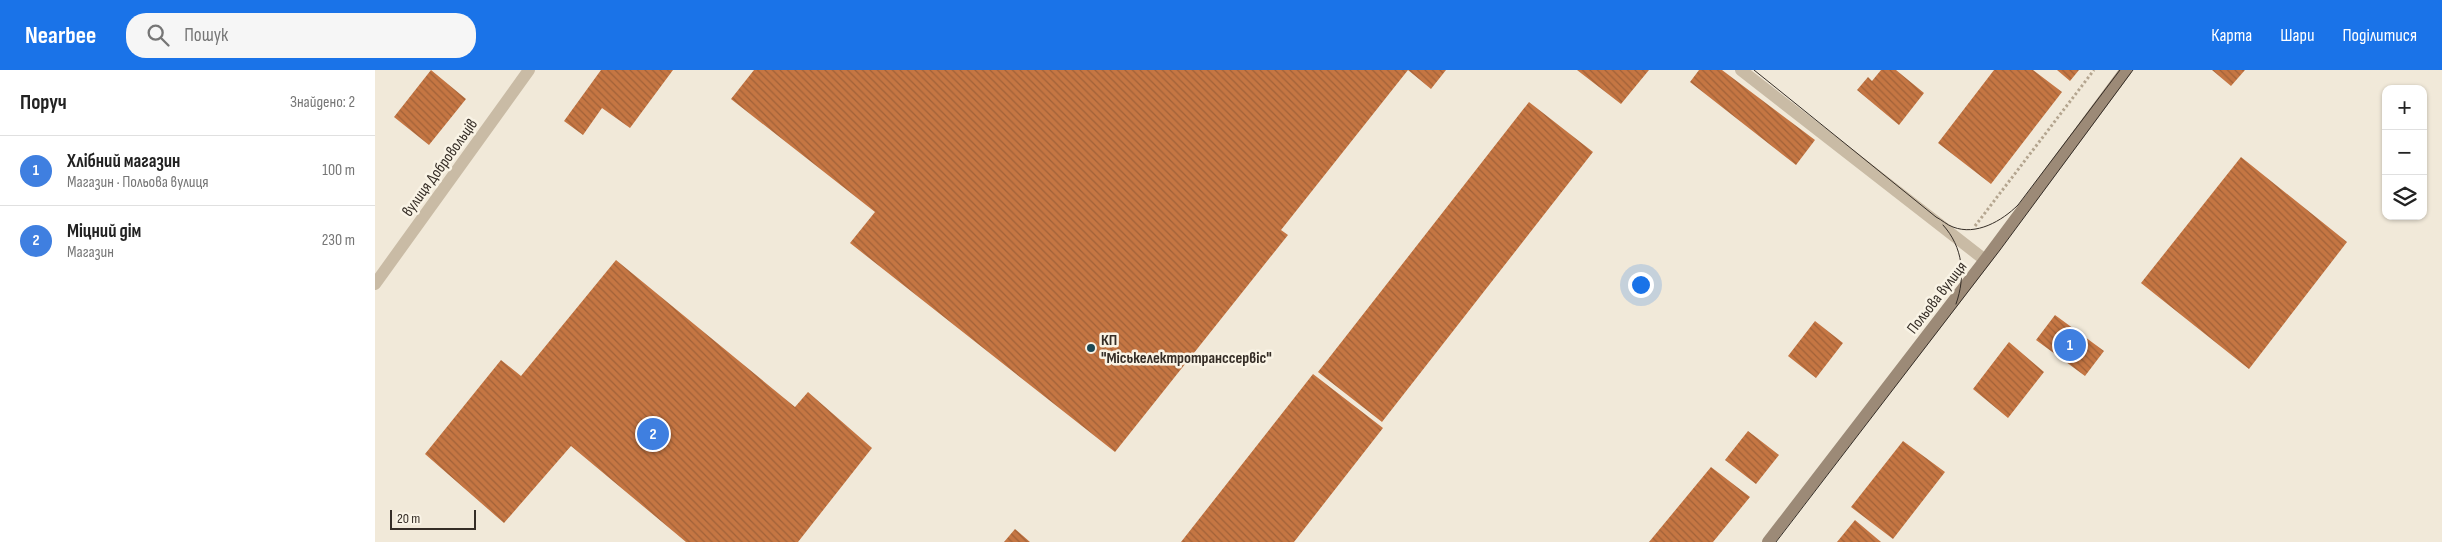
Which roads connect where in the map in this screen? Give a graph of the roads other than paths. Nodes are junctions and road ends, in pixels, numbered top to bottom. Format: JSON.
{"nodes":[{"id":1,"x":1741,"y":70,"type":"edge"},
{"id":2,"x":2127,"y":70,"type":"edge"},
{"id":3,"x":525,"y":71,"type":"edge"},
{"id":4,"x":1985,"y":260,"type":"junction"},
{"id":5,"x":375,"y":284,"type":"edge"},
{"id":6,"x":1768,"y":542,"type":"edge"}],
"edges":[{"from":1,"to":4,"type":"street"},
{"from":2,"to":4,"type":"main road","name":"Польова вулиця"},
{"from":3,"to":5,"type":"street","name":"вулиця Добровольців"},
{"from":4,"to":6,"type":"main road","name":"Польова вулиця"}]}
